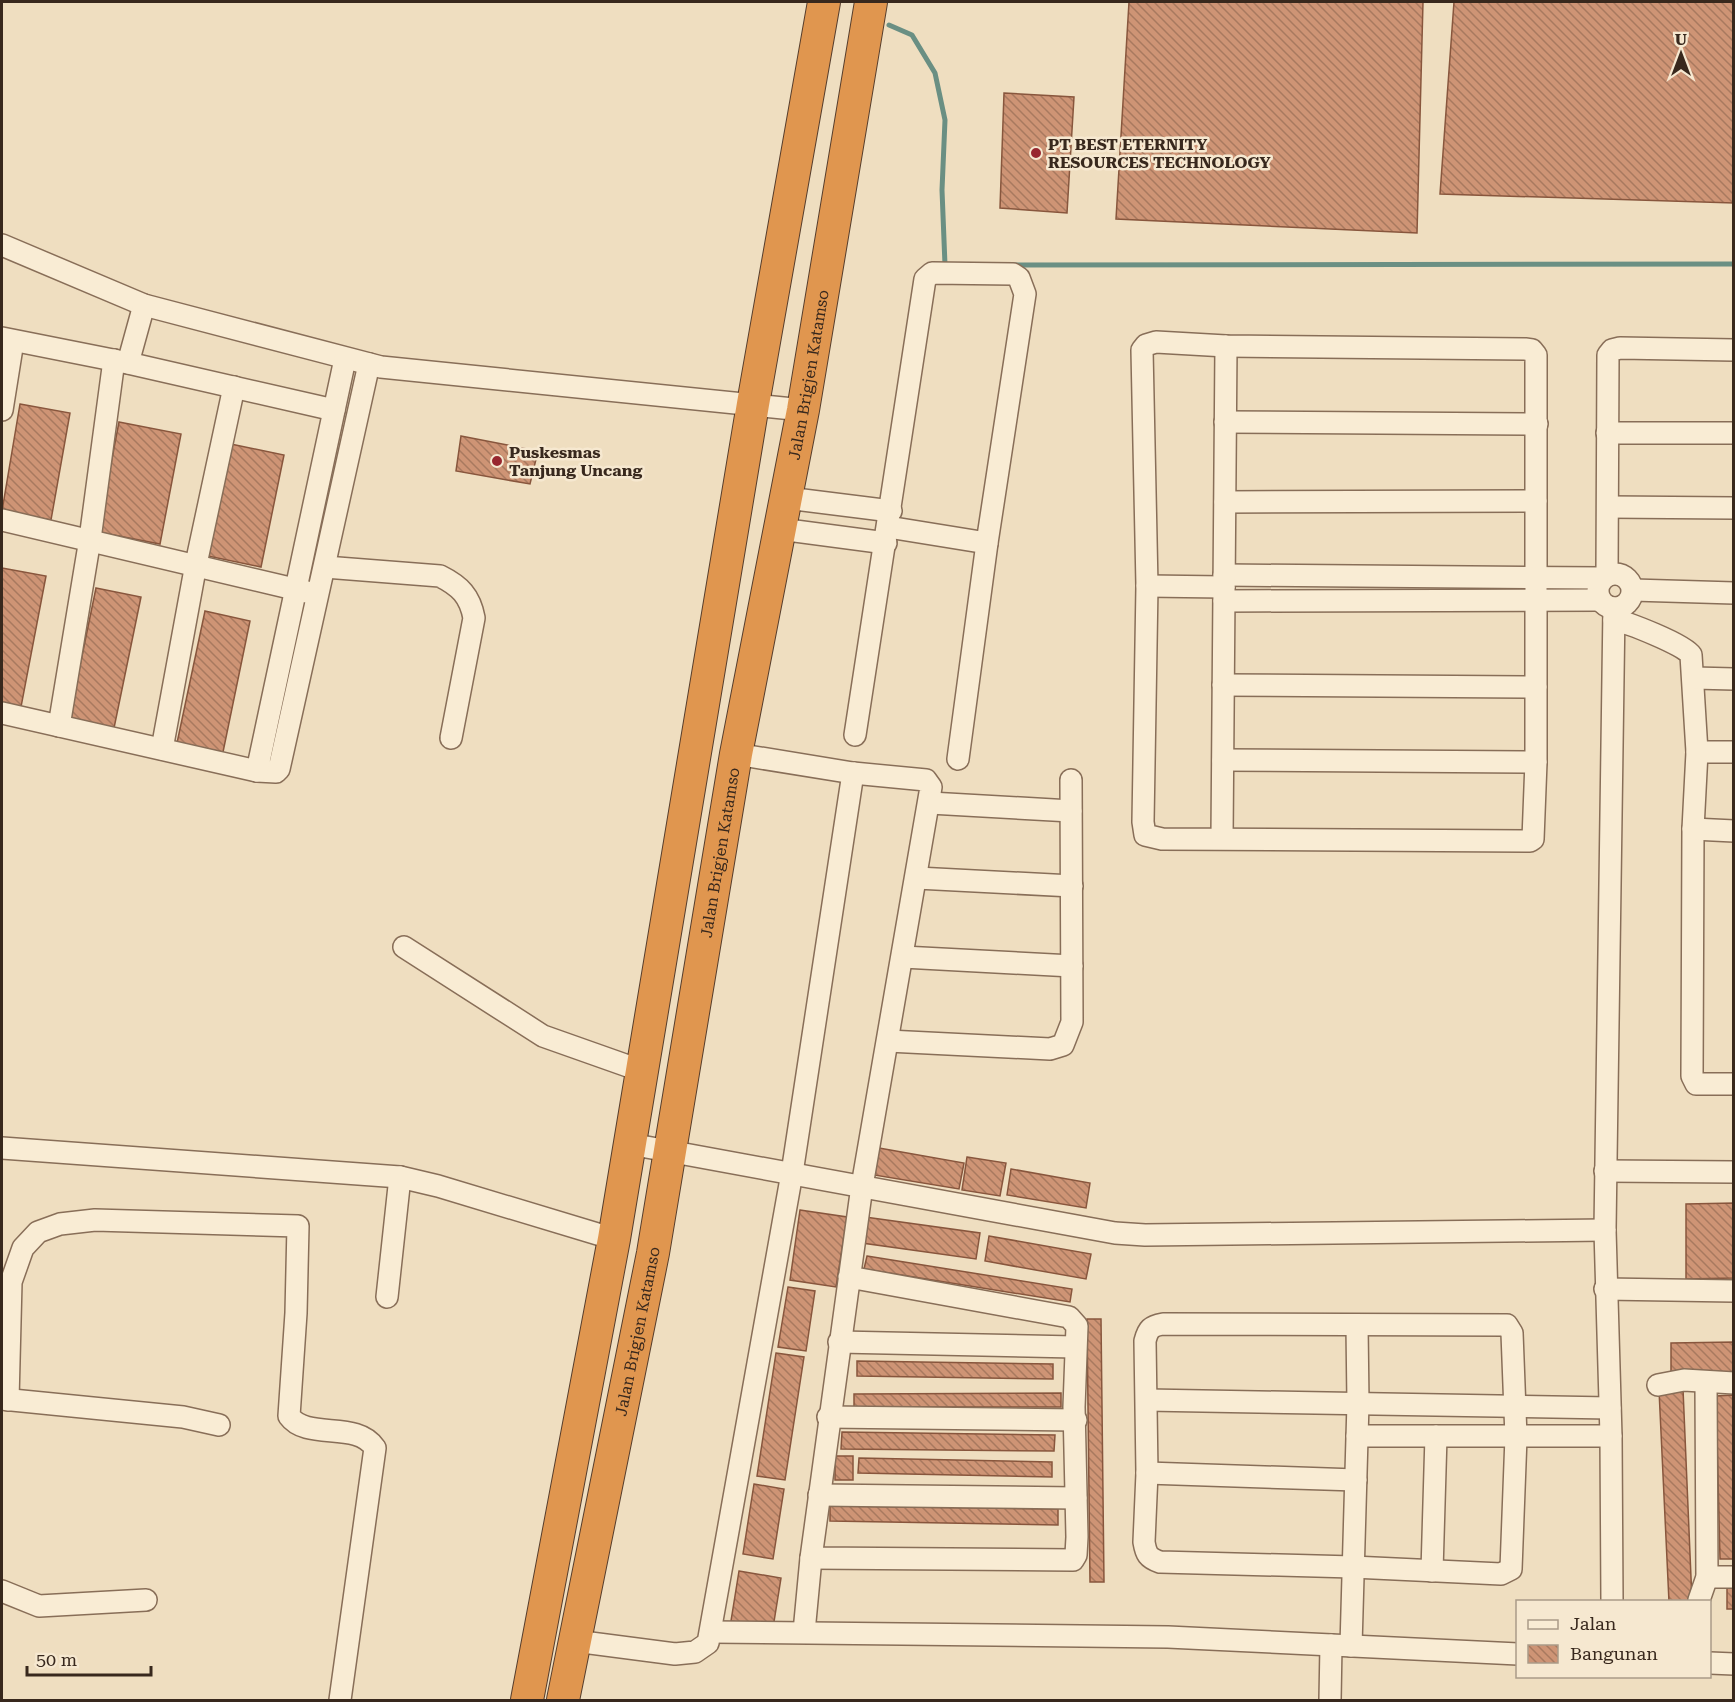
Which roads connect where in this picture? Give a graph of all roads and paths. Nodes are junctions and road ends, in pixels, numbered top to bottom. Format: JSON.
{"nodes":[{"id":1,"x":824,"y":2,"type":"edge"},
{"id":2,"x":871,"y":2,"type":"edge"},
{"id":3,"x":2,"y":245,"type":"edge"},
{"id":4,"x":144,"y":305,"type":"junction"},
{"id":5,"x":7,"y":340,"type":"edge"},
{"id":6,"x":1226,"y":346,"type":"junction"},
{"id":7,"x":1734,"y":350,"type":"edge"},
{"id":8,"x":345,"y":359,"type":"junction"},
{"id":9,"x":121,"y":361,"type":"junction"},
{"id":10,"x":369,"y":364,"type":"junction"},
{"id":11,"x":234,"y":387,"type":"junction"},
{"id":12,"x":753,"y":404,"type":"junction"},
{"id":13,"x":334,"y":410,"type":"junction"},
{"id":14,"x":803,"y":410,"type":"junction"},
{"id":15,"x":2,"y":411,"type":"edge"},
{"id":16,"x":1225,"y":422,"type":"junction"},
{"id":17,"x":1537,"y":424,"type":"junction"},
{"id":18,"x":1607,"y":433,"type":"junction"},
{"id":19,"x":1734,"y":433,"type":"edge"},
{"id":20,"x":786,"y":498,"type":"junction"},
{"id":21,"x":1536,"y":501,"type":"junction"},
{"id":22,"x":1225,"y":502,"type":"junction"},
{"id":23,"x":1608,"y":507,"type":"junction"},
{"id":24,"x":1734,"y":508,"type":"edge"},
{"id":25,"x":2,"y":520,"type":"edge"},
{"id":26,"x":888,"y":527,"type":"junction"},
{"id":27,"x":780,"y":529,"type":"junction"},
{"id":28,"x":90,"y":539,"type":"junction"},
{"id":29,"x":987,"y":543,"type":"junction"},
{"id":30,"x":196,"y":564,"type":"junction"},
{"id":31,"x":325,"y":567,"type":"junction"},
{"id":32,"x":1605,"y":577,"type":"junction"},
{"id":33,"x":1536,"y":578,"type":"junction"},
{"id":34,"x":1147,"y":586,"type":"junction"},
{"id":35,"x":1224,"y":588,"type":"junction"},
{"id":36,"x":296,"y":589,"type":"junction"},
{"id":37,"x":1633,"y":590,"type":"junction"},
{"id":38,"x":1734,"y":593,"type":"edge"},
{"id":39,"x":319,"y":595,"type":"junction"},
{"id":40,"x":1536,"y":600,"type":"junction"},
{"id":41,"x":1609,"y":609,"type":"junction"},
{"id":42,"x":1694,"y":678,"type":"junction"},
{"id":43,"x":1734,"y":679,"type":"edge"},
{"id":44,"x":1223,"y":685,"type":"junction"},
{"id":45,"x":1536,"y":687,"type":"junction"},
{"id":46,"x":2,"y":713,"type":"edge"},
{"id":47,"x":59,"y":726,"type":"junction"},
{"id":48,"x":855,"y":735,"type":"dead end"},
{"id":49,"x":451,"y":738,"type":"dead end"},
{"id":50,"x":162,"y":749,"type":"junction"},
{"id":51,"x":1697,"y":752,"type":"junction"},
{"id":52,"x":1734,"y":752,"type":"edge"},
{"id":53,"x":736,"y":754,"type":"junction"},
{"id":54,"x":958,"y":759,"type":"dead end"},
{"id":55,"x":1223,"y":760,"type":"junction"},
{"id":56,"x":1536,"y":762,"type":"junction"},
{"id":57,"x":257,"y":771,"type":"junction"},
{"id":58,"x":853,"y":773,"type":"junction"},
{"id":59,"x":1071,"y":780,"type":"dead end"},
{"id":60,"x":930,"y":803,"type":"junction"},
{"id":61,"x":1071,"y":811,"type":"junction"},
{"id":62,"x":1693,"y":829,"type":"junction"},
{"id":63,"x":1734,"y":831,"type":"edge"},
{"id":64,"x":1222,"y":838,"type":"junction"},
{"id":65,"x":917,"y":878,"type":"junction"},
{"id":66,"x":1072,"y":886,"type":"junction"},
{"id":67,"x":404,"y":947,"type":"dead end"},
{"id":68,"x":903,"y":957,"type":"junction"},
{"id":69,"x":1072,"y":966,"type":"junction"},
{"id":70,"x":888,"y":1041,"type":"junction"},
{"id":71,"x":642,"y":1071,"type":"junction"},
{"id":72,"x":1734,"y":1084,"type":"edge"},
{"id":73,"x":630,"y":1144,"type":"junction"},
{"id":74,"x":2,"y":1148,"type":"edge"},
{"id":75,"x":671,"y":1151,"type":"junction"},
{"id":76,"x":1605,"y":1171,"type":"junction"},
{"id":77,"x":1734,"y":1172,"type":"edge"},
{"id":78,"x":792,"y":1173,"type":"junction"},
{"id":79,"x":399,"y":1177,"type":"junction"},
{"id":80,"x":862,"y":1186,"type":"junction"},
{"id":81,"x":1605,"y":1230,"type":"junction"},
{"id":82,"x":614,"y":1239,"type":"junction"},
{"id":83,"x":849,"y":1277,"type":"junction"},
{"id":84,"x":1605,"y":1289,"type":"junction"},
{"id":85,"x":1734,"y":1291,"type":"edge"},
{"id":86,"x":387,"y":1297,"type":"dead end"},
{"id":87,"x":1356,"y":1326,"type":"junction"},
{"id":88,"x":839,"y":1342,"type":"junction"},
{"id":89,"x":1075,"y":1347,"type":"junction"},
{"id":90,"x":1734,"y":1383,"type":"edge"},
{"id":91,"x":1706,"y":1384,"type":"junction"},
{"id":92,"x":1658,"y":1385,"type":"dead end"},
{"id":93,"x":5,"y":1399,"type":"edge"},
{"id":94,"x":1147,"y":1400,"type":"junction"},
{"id":95,"x":1358,"y":1403,"type":"junction"},
{"id":96,"x":1515,"y":1406,"type":"junction"},
{"id":97,"x":1610,"y":1408,"type":"junction"},
{"id":98,"x":828,"y":1417,"type":"junction"},
{"id":99,"x":1076,"y":1420,"type":"junction"},
{"id":100,"x":219,"y":1425,"type":"dead end"},
{"id":101,"x":1357,"y":1436,"type":"junction"},
{"id":102,"x":1436,"y":1436,"type":"junction"},
{"id":103,"x":1611,"y":1436,"type":"junction"},
{"id":104,"x":1516,"y":1437,"type":"junction"},
{"id":105,"x":1147,"y":1473,"type":"junction"},
{"id":106,"x":1356,"y":1479,"type":"junction"},
{"id":107,"x":819,"y":1496,"type":"junction"},
{"id":108,"x":1076,"y":1498,"type":"junction"},
{"id":109,"x":811,"y":1558,"type":"junction"},
{"id":110,"x":554,"y":1562,"type":"junction"},
{"id":111,"x":1353,"y":1567,"type":"junction"},
{"id":112,"x":590,"y":1568,"type":"junction"},
{"id":113,"x":1432,"y":1571,"type":"junction"},
{"id":114,"x":1707,"y":1577,"type":"junction"},
{"id":115,"x":1734,"y":1577,"type":"edge"},
{"id":116,"x":2,"y":1591,"type":"edge"},
{"id":117,"x":146,"y":1600,"type":"dead end"},
{"id":118,"x":1612,"y":1600,"type":"edge"},
{"id":119,"x":1699,"y":1600,"type":"edge"},
{"id":120,"x":711,"y":1632,"type":"junction"},
{"id":121,"x":804,"y":1632,"type":"junction"},
{"id":122,"x":575,"y":1641,"type":"junction"},
{"id":123,"x":1341,"y":1646,"type":"junction"},
{"id":124,"x":1516,"y":1654,"type":"edge"},
{"id":125,"x":1711,"y":1663,"type":"edge"},
{"id":126,"x":1734,"y":1664,"type":"edge"},
{"id":127,"x":340,"y":1701,"type":"edge"},
{"id":128,"x":527,"y":1701,"type":"edge"},
{"id":129,"x":563,"y":1701,"type":"edge"},
{"id":130,"x":1330,"y":1701,"type":"edge"}],
"edges":[{"from":1,"to":12,"type":"highway"},
{"from":2,"to":14,"type":"highway","name":"Jalan Brigjen Katamso"},
{"from":3,"to":4,"type":"street"},
{"from":4,"to":8,"type":"street"},
{"from":4,"to":9,"type":"street"},
{"from":5,"to":9,"type":"street"},
{"from":5,"to":15,"type":"street"},
{"from":6,"to":16,"type":"street"},
{"from":6,"to":17,"type":"street"},
{"from":6,"to":34,"type":"street"},
{"from":7,"to":18,"type":"street"},
{"from":8,"to":10,"type":"street"},
{"from":8,"to":13,"type":"street"},
{"from":9,"to":11,"type":"street"},
{"from":9,"to":28,"type":"street"},
{"from":10,"to":12,"type":"street"},
{"from":10,"to":31,"type":"street"},
{"from":11,"to":13,"type":"street"},
{"from":11,"to":30,"type":"street"},
{"from":12,"to":14,"type":"street"},
{"from":12,"to":71,"type":"highway"},
{"from":13,"to":36,"type":"street"},
{"from":14,"to":20,"type":"highway","name":"Jalan Brigjen Katamso"},
{"from":16,"to":17,"type":"street"},
{"from":16,"to":22,"type":"street"},
{"from":17,"to":21,"type":"street"},
{"from":18,"to":19,"type":"street"},
{"from":18,"to":23,"type":"street"},
{"from":20,"to":26,"type":"street"},
{"from":20,"to":27,"type":"highway","name":"Jalan Brigjen Katamso"},
{"from":21,"to":22,"type":"street"},
{"from":21,"to":33,"type":"street"},
{"from":22,"to":35,"type":"street"},
{"from":23,"to":24,"type":"street"},
{"from":23,"to":32,"type":"street"},
{"from":25,"to":28,"type":"street"},
{"from":26,"to":27,"type":"street"},
{"from":26,"to":29,"type":"street"},
{"from":26,"to":29,"type":"street"},
{"from":26,"to":48,"type":"street"},
{"from":27,"to":53,"type":"highway","name":"Jalan Brigjen Katamso"},
{"from":28,"to":30,"type":"street"},
{"from":28,"to":47,"type":"street"},
{"from":29,"to":54,"type":"street"},
{"from":30,"to":36,"type":"street"},
{"from":30,"to":50,"type":"street"},
{"from":31,"to":39,"type":"street"},
{"from":31,"to":49,"type":"street"},
{"from":32,"to":33,"type":"street"},
{"from":32,"to":37,"type":"street"},
{"from":32,"to":41,"type":"street"},
{"from":33,"to":35,"type":"street"},
{"from":33,"to":40,"type":"street"},
{"from":34,"to":35,"type":"street"},
{"from":34,"to":64,"type":"street"},
{"from":35,"to":40,"type":"street"},
{"from":35,"to":44,"type":"street"},
{"from":36,"to":39,"type":"street"},
{"from":36,"to":57,"type":"street"},
{"from":37,"to":38,"type":"street"},
{"from":37,"to":41,"type":"street"},
{"from":39,"to":57,"type":"street"},
{"from":40,"to":41,"type":"street"},
{"from":40,"to":45,"type":"street"},
{"from":41,"to":42,"type":"street"},
{"from":41,"to":76,"type":"street"},
{"from":42,"to":43,"type":"street"},
{"from":42,"to":51,"type":"street"},
{"from":44,"to":45,"type":"street"},
{"from":44,"to":55,"type":"street"},
{"from":45,"to":56,"type":"street"},
{"from":46,"to":47,"type":"street"},
{"from":47,"to":50,"type":"street"},
{"from":50,"to":57,"type":"street"},
{"from":51,"to":52,"type":"street"},
{"from":51,"to":62,"type":"street"},
{"from":53,"to":58,"type":"street"},
{"from":53,"to":75,"type":"highway","name":"Jalan Brigjen Katamso"},
{"from":55,"to":56,"type":"street"},
{"from":55,"to":64,"type":"street"},
{"from":56,"to":64,"type":"street"},
{"from":58,"to":60,"type":"street"},
{"from":58,"to":78,"type":"street"},
{"from":59,"to":61,"type":"street"},
{"from":60,"to":61,"type":"street"},
{"from":60,"to":65,"type":"street"},
{"from":61,"to":66,"type":"street"},
{"from":62,"to":63,"type":"street"},
{"from":62,"to":72,"type":"street"},
{"from":65,"to":66,"type":"street"},
{"from":65,"to":68,"type":"street"},
{"from":66,"to":69,"type":"street"},
{"from":67,"to":71,"type":"street"},
{"from":68,"to":69,"type":"street"},
{"from":68,"to":70,"type":"street"},
{"from":69,"to":70,"type":"street"},
{"from":70,"to":80,"type":"street"},
{"from":71,"to":73,"type":"highway"},
{"from":73,"to":75,"type":"street"},
{"from":73,"to":82,"type":"highway"},
{"from":74,"to":79,"type":"street"},
{"from":75,"to":78,"type":"street"},
{"from":75,"to":112,"type":"highway","name":"Jalan Brigjen Katamso"},
{"from":76,"to":77,"type":"street"},
{"from":76,"to":81,"type":"street"},
{"from":78,"to":80,"type":"street"},
{"from":78,"to":120,"type":"street"},
{"from":79,"to":82,"type":"street"},
{"from":79,"to":86,"type":"street"},
{"from":80,"to":81,"type":"street"},
{"from":80,"to":83,"type":"street"},
{"from":81,"to":84,"type":"street"},
{"from":82,"to":110,"type":"highway"},
{"from":83,"to":88,"type":"street"},
{"from":83,"to":89,"type":"street"},
{"from":84,"to":85,"type":"street"},
{"from":84,"to":97,"type":"street"},
{"from":87,"to":94,"type":"street"},
{"from":87,"to":95,"type":"street"},
{"from":87,"to":96,"type":"street"},
{"from":88,"to":89,"type":"street"},
{"from":88,"to":98,"type":"street"},
{"from":89,"to":99,"type":"street"},
{"from":90,"to":91,"type":"street"},
{"from":91,"to":92,"type":"street"},
{"from":91,"to":114,"type":"street"},
{"from":93,"to":100,"type":"street"},
{"from":93,"to":127,"type":"street"},
{"from":94,"to":95,"type":"street"},
{"from":94,"to":105,"type":"street"},
{"from":95,"to":96,"type":"street"},
{"from":95,"to":101,"type":"street"},
{"from":96,"to":97,"type":"street"},
{"from":96,"to":104,"type":"street"},
{"from":97,"to":103,"type":"street"},
{"from":98,"to":99,"type":"street"},
{"from":98,"to":107,"type":"street"},
{"from":99,"to":108,"type":"street"},
{"from":101,"to":102,"type":"street"},
{"from":101,"to":106,"type":"street"},
{"from":102,"to":104,"type":"street"},
{"from":102,"to":113,"type":"street"},
{"from":103,"to":104,"type":"street"},
{"from":103,"to":118,"type":"street"},
{"from":104,"to":113,"type":"street"},
{"from":105,"to":106,"type":"street"},
{"from":105,"to":111,"type":"street"},
{"from":106,"to":111,"type":"street"},
{"from":107,"to":108,"type":"street"},
{"from":107,"to":109,"type":"street"},
{"from":108,"to":109,"type":"street"},
{"from":109,"to":121,"type":"street"},
{"from":110,"to":112,"type":"highway"},
{"from":110,"to":128,"type":"highway"},
{"from":111,"to":113,"type":"street"},
{"from":111,"to":123,"type":"street"},
{"from":112,"to":122,"type":"highway","name":"Jalan Brigjen Katamso"},
{"from":114,"to":115,"type":"street"},
{"from":114,"to":119,"type":"street"},
{"from":116,"to":117,"type":"street"},
{"from":120,"to":121,"type":"street"},
{"from":120,"to":122,"type":"street"},
{"from":121,"to":123,"type":"street"},
{"from":122,"to":129,"type":"highway","name":"Jalan Brigjen Katamso"},
{"from":123,"to":124,"type":"street"},
{"from":123,"to":130,"type":"street"},
{"from":125,"to":126,"type":"street"}]}
